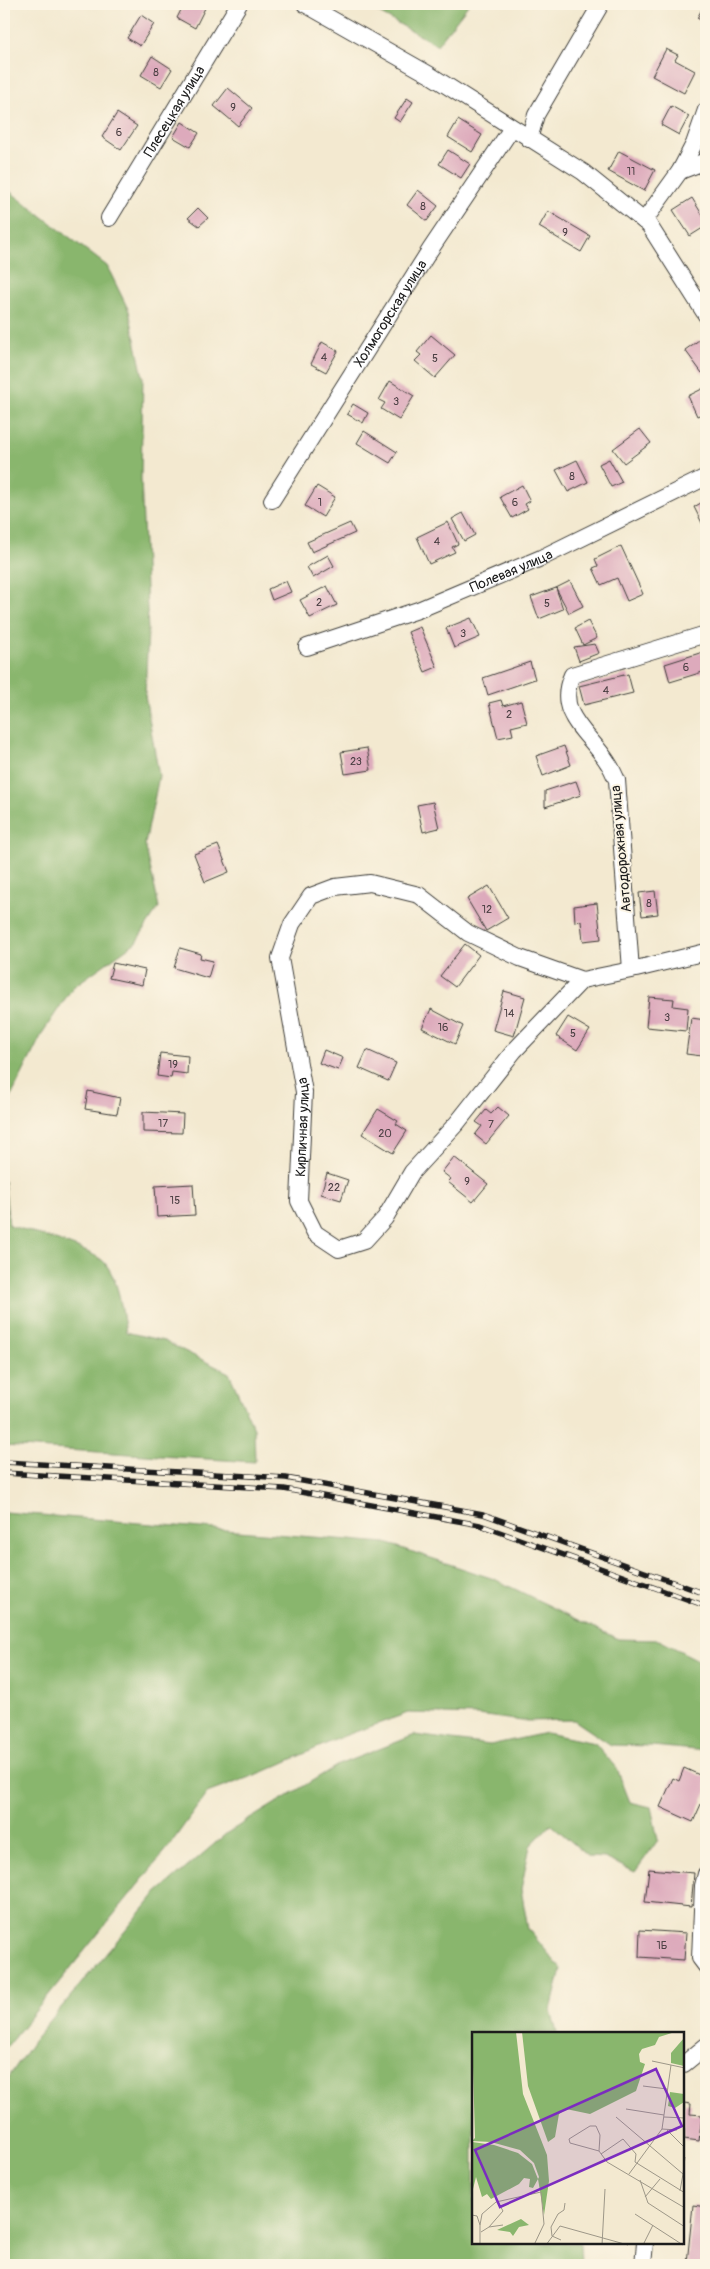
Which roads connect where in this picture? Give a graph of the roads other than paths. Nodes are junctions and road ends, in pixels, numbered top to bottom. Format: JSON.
{"nodes":[{"id":1,"x":239,"y":4,"type":"edge"},
{"id":2,"x":305,"y":4,"type":"edge"},
{"id":3,"x":601,"y":4,"type":"edge"},
{"id":4,"x":706,"y":110,"type":"edge"},
{"id":5,"x":512,"y":128,"type":"junction"},
{"id":6,"x":529,"y":139,"type":"junction"},
{"id":7,"x":706,"y":161,"type":"edge"},
{"id":8,"x":680,"y":171,"type":"junction"},
{"id":9,"x":109,"y":218,"type":"dead end"},
{"id":10,"x":644,"y":221,"type":"junction"},
{"id":11,"x":706,"y":315,"type":"edge"},
{"id":12,"x":706,"y":477,"type":"edge"},
{"id":13,"x":272,"y":500,"type":"dead end"},
{"id":14,"x":706,"y":634,"type":"edge"},
{"id":15,"x":307,"y":647,"type":"dead end"},
{"id":16,"x":706,"y":952,"type":"edge"},
{"id":17,"x":631,"y":970,"type":"junction"},
{"id":18,"x":582,"y":980,"type":"junction"},
{"id":19,"x":706,"y":1874,"type":"edge"},
{"id":20,"x":703,"y":1962,"type":"edge"},
{"id":21,"x":706,"y":2046,"type":"edge"},
{"id":22,"x":685,"y":2063,"type":"edge"},
{"id":23,"x":646,"y":2244,"type":"edge"},
{"id":24,"x":643,"y":2265,"type":"edge"}],
"edges":[{"from":1,"to":9,"type":"street","name":"Плесецкая улица"},
{"from":2,"to":5,"type":"street"},
{"from":3,"to":6,"type":"street"},
{"from":4,"to":8,"type":"street"},
{"from":5,"to":6,"type":"street"},
{"from":5,"to":13,"type":"street","name":"Холмогорская улица"},
{"from":6,"to":10,"type":"street"},
{"from":7,"to":8,"type":"street"},
{"from":8,"to":10,"type":"street"},
{"from":10,"to":11,"type":"street"},
{"from":12,"to":15,"type":"street","name":"Полевая улица"},
{"from":14,"to":17,"type":"street","name":"Автодорожная улица"},
{"from":16,"to":17,"type":"street"},
{"from":17,"to":18,"type":"street"},
{"from":18,"to":18,"type":"street","name":"Кирпичная улица"},
{"from":19,"to":20,"type":"street"},
{"from":21,"to":22,"type":"street"},
{"from":23,"to":24,"type":"street"}]}
